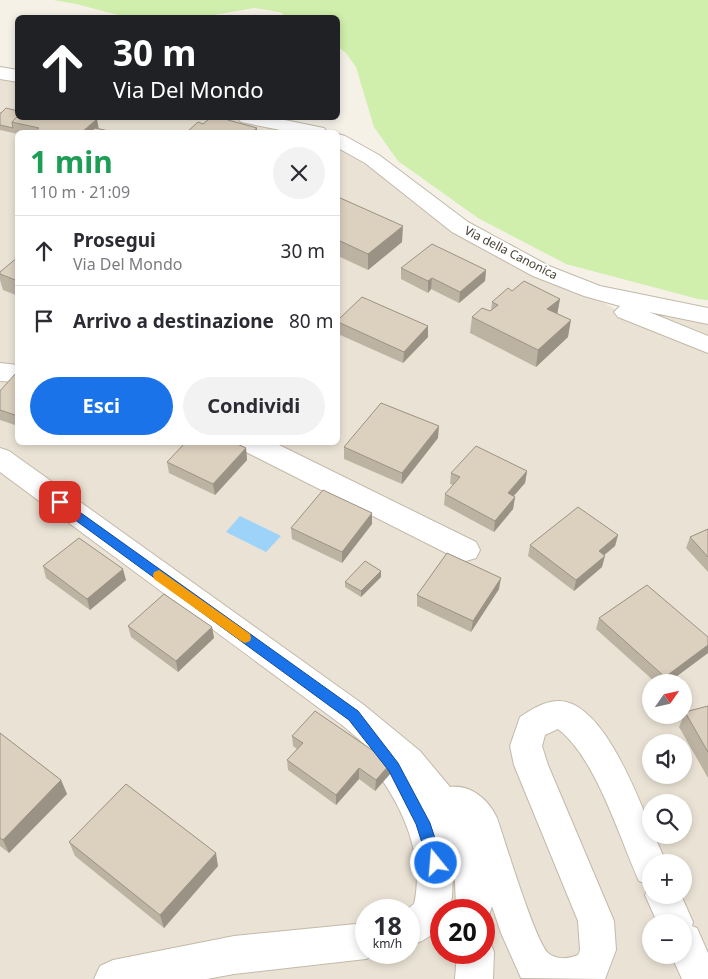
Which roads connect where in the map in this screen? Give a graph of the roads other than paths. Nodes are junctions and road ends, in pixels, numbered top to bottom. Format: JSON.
{"nodes":[{"id":1,"x":0,"y":73,"type":"edge"},
{"id":2,"x":15,"y":76,"type":"edge"},
{"id":3,"x":258,"y":120,"type":"edge"},
{"id":4,"x":307,"y":130,"type":"edge"},
{"id":5,"x":340,"y":141,"type":"edge"},
{"id":6,"x":592,"y":291,"type":"junction"},
{"id":7,"x":708,"y":316,"type":"edge"},
{"id":8,"x":708,"y":345,"type":"edge"},
{"id":9,"x":0,"y":354,"type":"edge"},
{"id":10,"x":15,"y":354,"type":"edge"},
{"id":11,"x":0,"y":372,"type":"edge"},
{"id":12,"x":15,"y":374,"type":"edge"},
{"id":13,"x":255,"y":445,"type":"edge"},
{"id":14,"x":0,"y":458,"type":"edge"},
{"id":15,"x":466,"y":550,"type":"dead end"},
{"id":16,"x":353,"y":716,"type":"junction"},
{"id":17,"x":443,"y":804,"type":"junction"},
{"id":18,"x":644,"y":854,"type":"edge"},
{"id":19,"x":474,"y":899,"type":"edge"},
{"id":20,"x":420,"y":922,"type":"edge"},
{"id":21,"x":355,"y":942,"type":"edge"},
{"id":22,"x":475,"y":964,"type":"edge"},
{"id":23,"x":113,"y":979,"type":"edge"},
{"id":24,"x":474,"y":979,"type":"edge"}],
"edges":[{"from":1,"to":2,"type":"street"},
{"from":3,"to":4,"type":"street"},
{"from":5,"to":6,"type":"street","name":"Via della Canonica"},
{"from":6,"to":7,"type":"street","name":"Via della Canonica"},
{"from":6,"to":8,"type":"street"},
{"from":9,"to":10,"type":"street"},
{"from":11,"to":12,"type":"street"},
{"from":13,"to":15,"type":"street"},
{"from":14,"to":16,"type":"street"},
{"from":16,"to":17,"type":"street"},
{"from":16,"to":20,"type":"street"},
{"from":17,"to":18,"type":"street"},
{"from":17,"to":19,"type":"street"},
{"from":21,"to":23,"type":"street"},
{"from":22,"to":24,"type":"street"}]}
